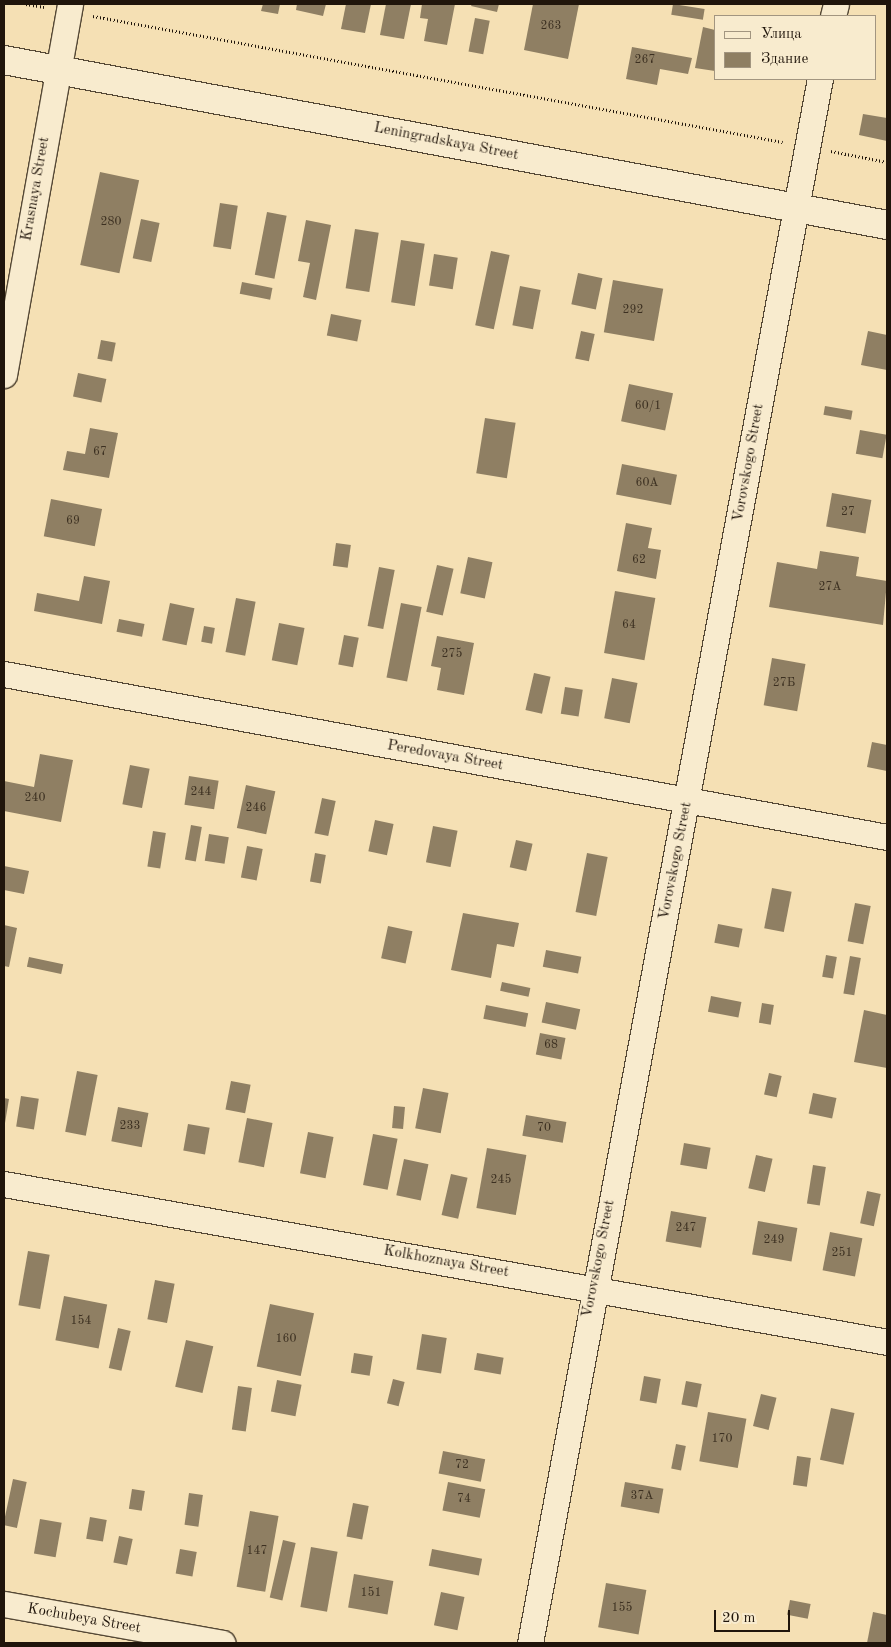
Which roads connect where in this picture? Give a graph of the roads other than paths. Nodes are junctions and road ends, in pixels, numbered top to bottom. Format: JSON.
{"nodes":[{"id":1,"x":69,"y":8,"type":"edge"},
{"id":2,"x":4,"y":60,"type":"edge"},
{"id":3,"x":57,"y":70,"type":"junction"},
{"id":4,"x":820,"y":80,"type":"edge"},
{"id":5,"x":794,"y":206,"type":"junction"},
{"id":6,"x":887,"y":225,"type":"edge"},
{"id":7,"x":4,"y":375,"type":"edge"},
{"id":8,"x":4,"y":674,"type":"edge"},
{"id":9,"x":688,"y":800,"type":"junction"},
{"id":10,"x":887,"y":837,"type":"edge"},
{"id":11,"x":4,"y":1184,"type":"edge"},
{"id":12,"x":593,"y":1288,"type":"junction"},
{"id":13,"x":887,"y":1342,"type":"edge"},
{"id":14,"x":4,"y":1604,"type":"edge"},
{"id":15,"x":223,"y":1643,"type":"edge"},
{"id":16,"x":530,"y":1643,"type":"edge"}],
"edges":[{"from":1,"to":3,"type":"street","name":"Krasnaya Street"},
{"from":2,"to":3,"type":"street","name":"Leningradskaya Street"},
{"from":3,"to":5,"type":"street","name":"Leningradskaya Street"},
{"from":3,"to":7,"type":"street","name":"Krasnaya Street"},
{"from":4,"to":5,"type":"street","name":"Vorovskogo Street"},
{"from":5,"to":6,"type":"street","name":"Leningradskaya Street"},
{"from":5,"to":9,"type":"street","name":"Vorovskogo Street"},
{"from":8,"to":9,"type":"street","name":"Peredovaya Street"},
{"from":9,"to":10,"type":"street","name":"Peredovaya Street"},
{"from":9,"to":12,"type":"street","name":"Vorovskogo Street"},
{"from":11,"to":12,"type":"street","name":"Kolkhoznaya Street"},
{"from":12,"to":13,"type":"street","name":"Kolkhoznaya Street"},
{"from":12,"to":16,"type":"street","name":"Vorovskogo Street"},
{"from":14,"to":15,"type":"street","name":"Kochubeya Street"}]}
